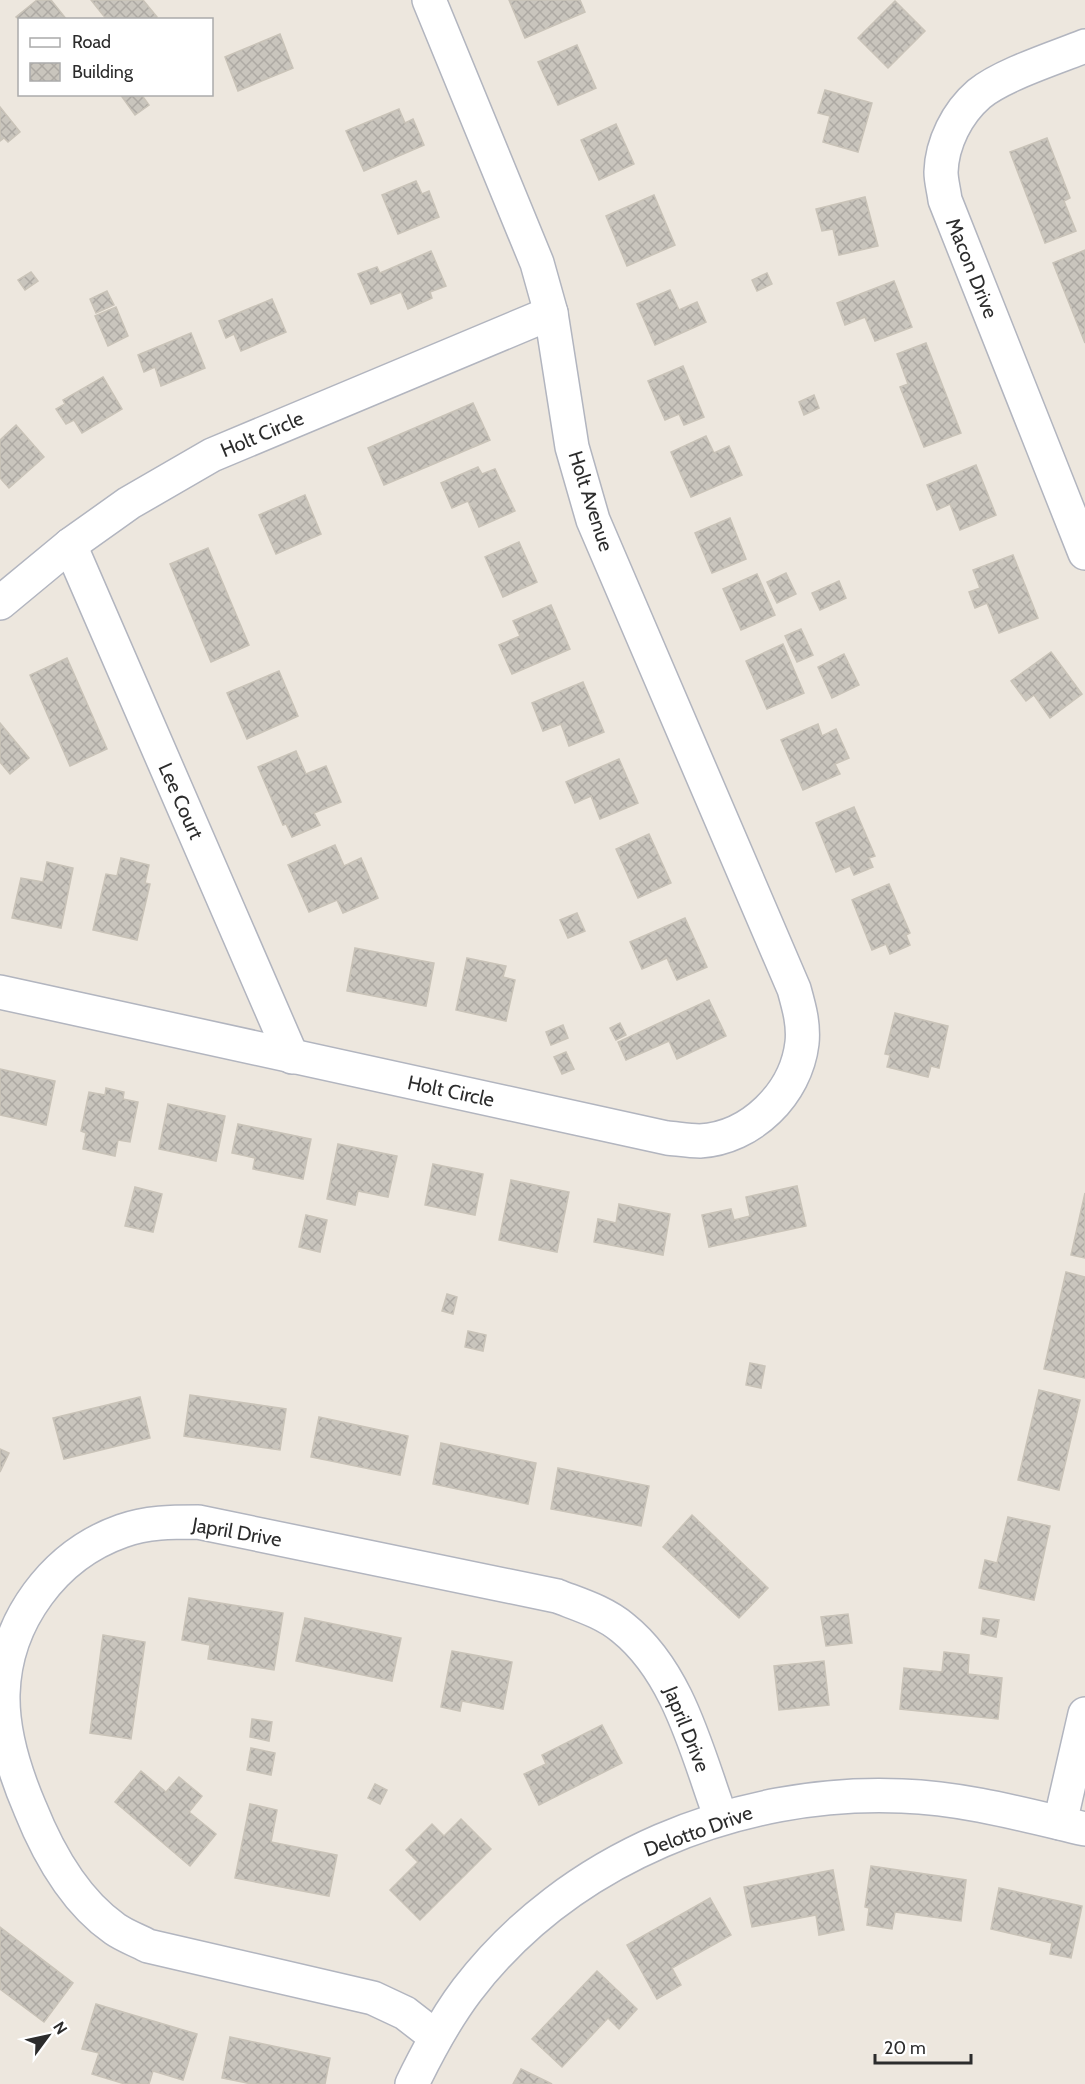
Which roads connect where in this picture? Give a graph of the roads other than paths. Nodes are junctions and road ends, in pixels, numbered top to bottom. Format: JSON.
{"nodes":[{"id":1,"x":429,"y":0,"type":"edge"},
{"id":2,"x":1085,"y":46,"type":"edge"},
{"id":3,"x":551,"y":313,"type":"junction"},
{"id":4,"x":69,"y":545,"type":"junction"},
{"id":5,"x":1085,"y":553,"type":"edge"},
{"id":6,"x":0,"y":603,"type":"edge"},
{"id":7,"x":794,"y":989,"type":"joint"},
{"id":8,"x":0,"y":992,"type":"edge"},
{"id":9,"x":292,"y":1057,"type":"junction"},
{"id":10,"x":11,"y":1613,"type":"edge"},
{"id":11,"x":1085,"y":1714,"type":"edge"},
{"id":12,"x":721,"y":1818,"type":"junction"},
{"id":13,"x":1072,"y":1826,"type":"edge"},
{"id":14,"x":435,"y":2037,"type":"junction"},
{"id":15,"x":412,"y":2084,"type":"edge"}],
"edges":[{"from":1,"to":3,"type":"street","name":"Holt Avenue"},
{"from":2,"to":5,"type":"street","name":"Macon Drive"},
{"from":3,"to":4,"type":"street","name":"Holt Circle"},
{"from":3,"to":7,"type":"street","name":"Holt Avenue"},
{"from":4,"to":6,"type":"street","name":"Holt Circle"},
{"from":4,"to":9,"type":"street","name":"Lee Court"},
{"from":7,"to":9,"type":"street","name":"Holt Circle"},
{"from":8,"to":9,"type":"street","name":"Holt Circle"},
{"from":10,"to":12,"type":"street","name":"Japril Drive"},
{"from":10,"to":14,"type":"street","name":"Japril Drive"},
{"from":11,"to":13,"type":"street"},
{"from":12,"to":13,"type":"street","name":"Delotto Drive"},
{"from":12,"to":14,"type":"street","name":"Delotto Drive"},
{"from":14,"to":15,"type":"street","name":"Delotto Drive"}]}
